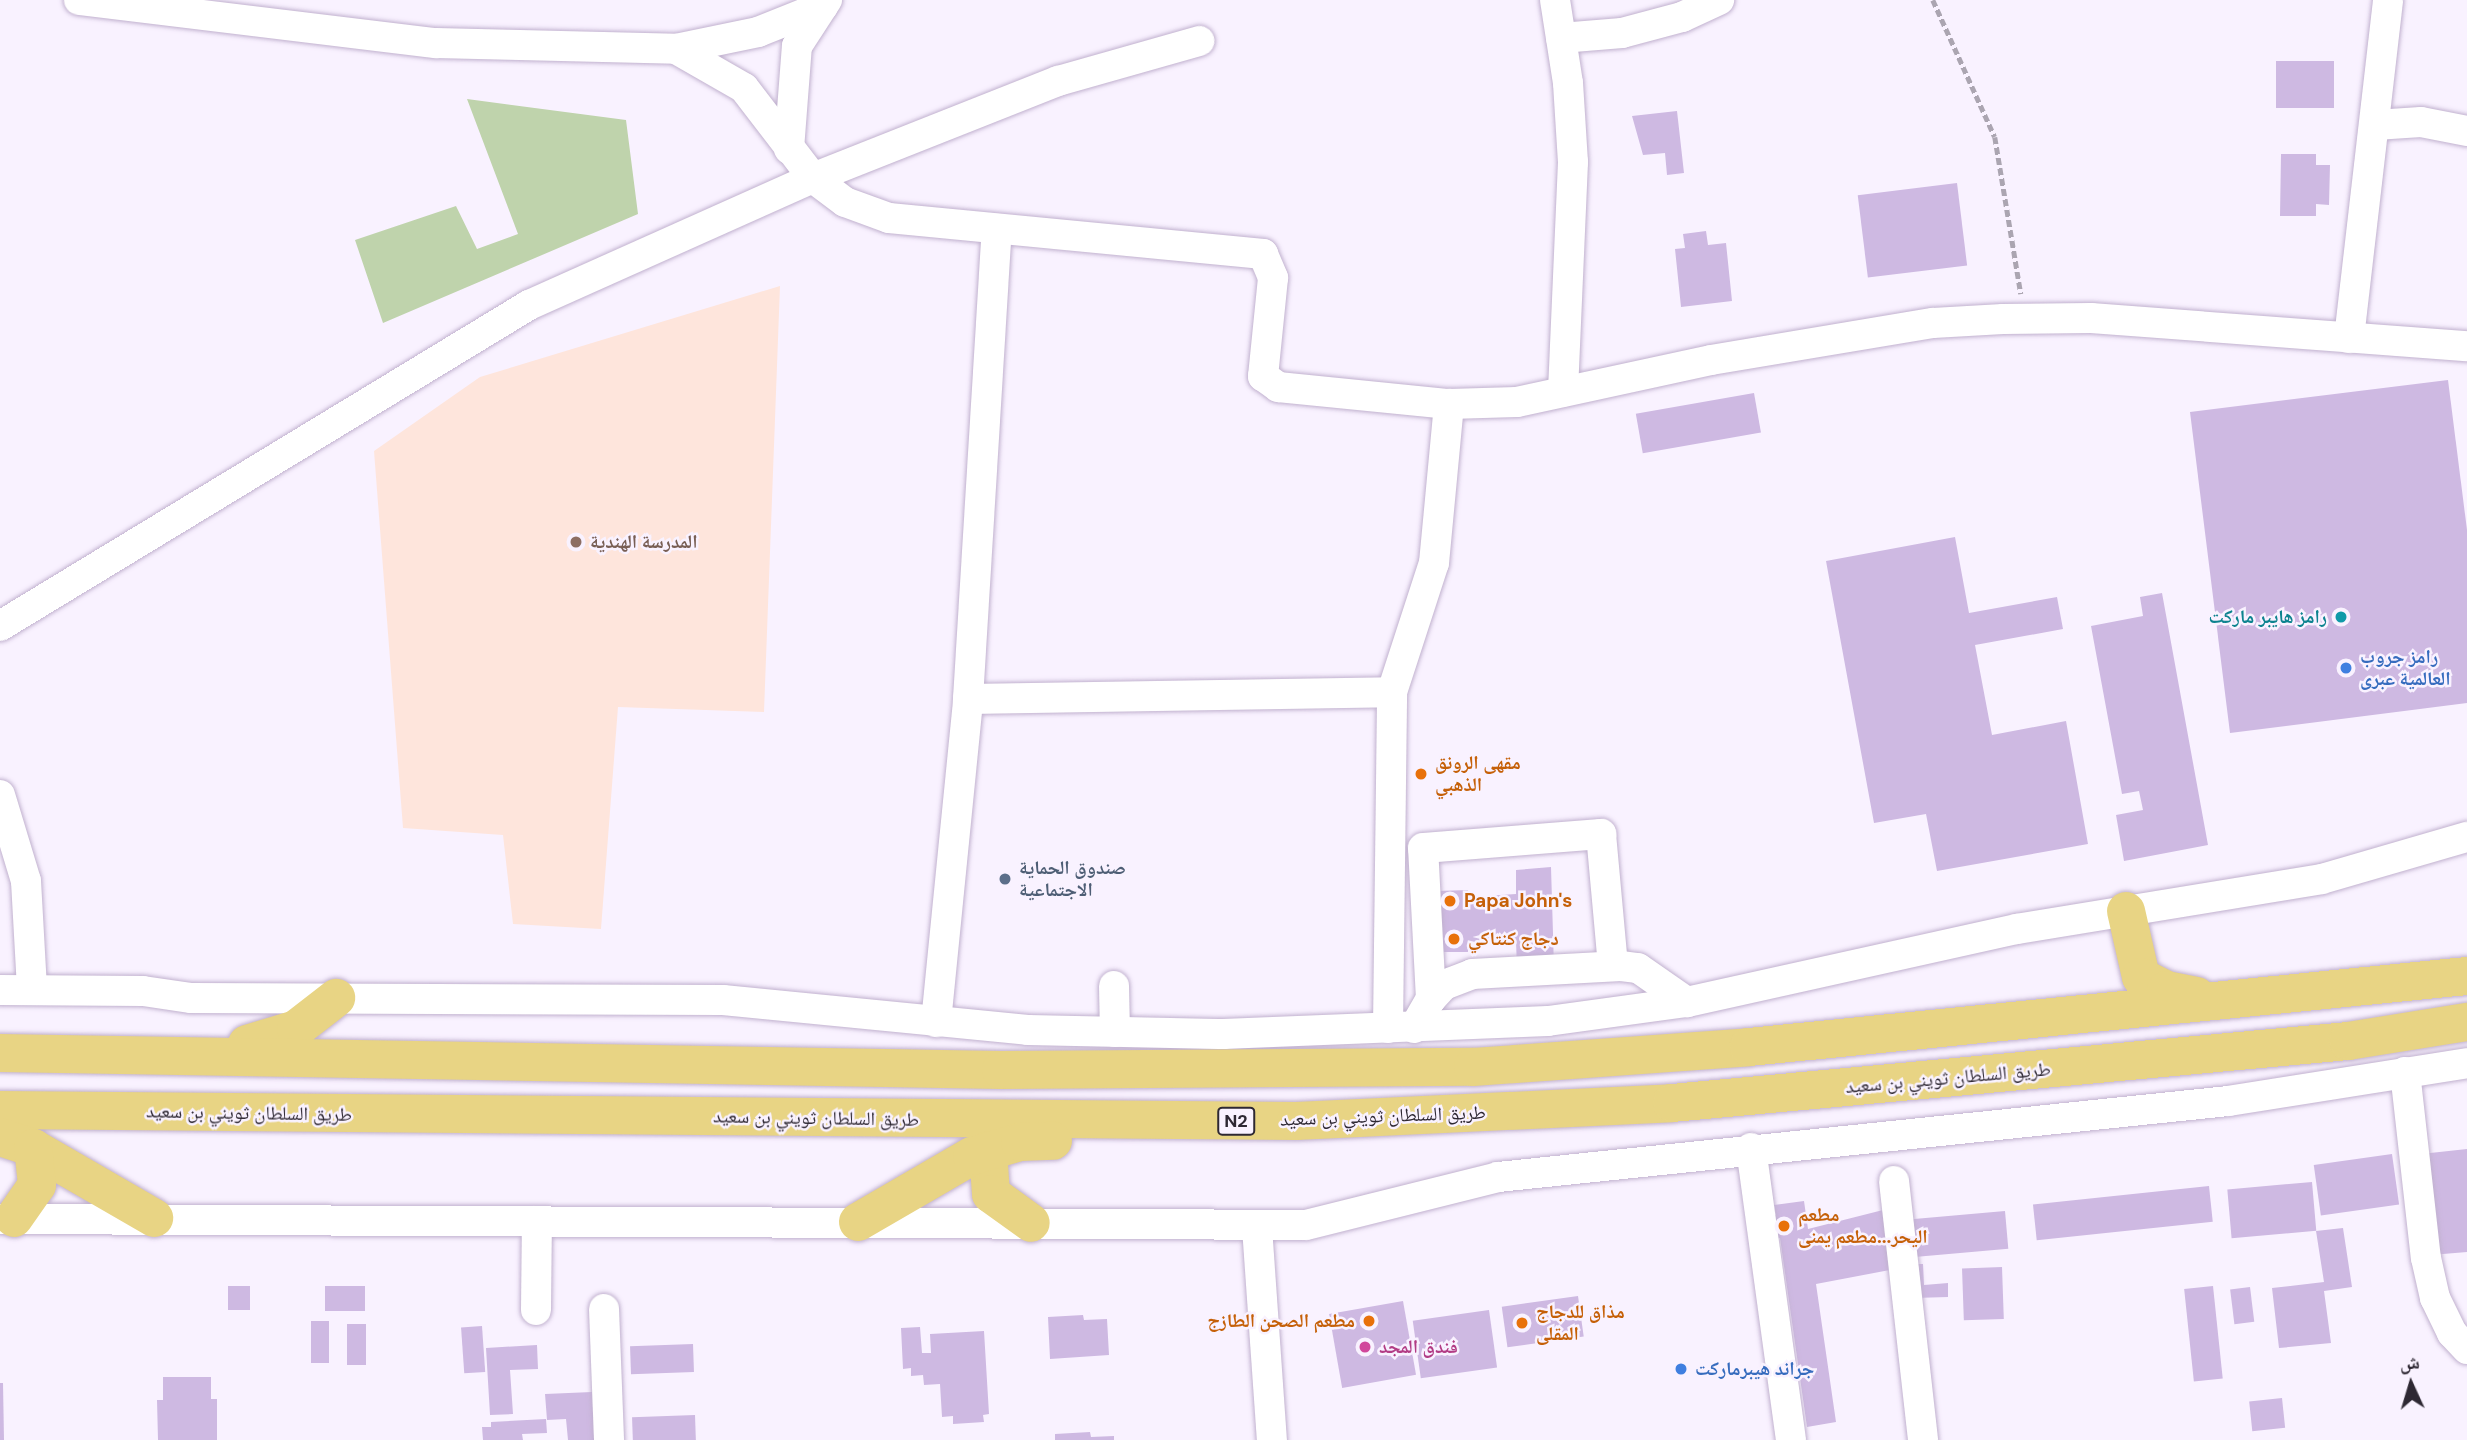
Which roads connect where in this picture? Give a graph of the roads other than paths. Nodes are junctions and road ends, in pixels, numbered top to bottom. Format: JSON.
{"nodes":[{"id":1,"x":79,"y":0,"type":"edge"},
{"id":2,"x":1555,"y":0,"type":"edge"},
{"id":3,"x":1719,"y":0,"type":"edge"},
{"id":4,"x":2388,"y":0,"type":"edge"},
{"id":5,"x":825,"y":3,"type":"edge"},
{"id":6,"x":201,"y":7,"type":"edge"},
{"id":7,"x":1561,"y":38,"type":"junction"},
{"id":8,"x":1199,"y":41,"type":"dead end"},
{"id":9,"x":676,"y":49,"type":"junction"},
{"id":10,"x":2375,"y":125,"type":"junction"},
{"id":11,"x":2467,"y":131,"type":"edge"},
{"id":12,"x":789,"y":149,"type":"junction"},
{"id":13,"x":813,"y":178,"type":"junction"},
{"id":14,"x":997,"y":229,"type":"junction"},
{"id":15,"x":2349,"y":338,"type":"junction"},
{"id":16,"x":2467,"y":346,"type":"edge"},
{"id":17,"x":1563,"y":392,"type":"junction"},
{"id":18,"x":1449,"y":404,"type":"junction"},
{"id":19,"x":0,"y":626,"type":"edge"},
{"id":20,"x":1392,"y":692,"type":"junction"},
{"id":21,"x":968,"y":698,"type":"junction"},
{"id":22,"x":0,"y":795,"type":"edge"},
{"id":23,"x":2467,"y":837,"type":"edge"},
{"id":24,"x":2126,"y":911,"type":"junction"},
{"id":25,"x":1621,"y":966,"type":"junction"},
{"id":26,"x":2467,"y":976,"type":"edge"},
{"id":27,"x":426,"y":979,"type":"junction"},
{"id":28,"x":1114,"y":985,"type":"dead end"},
{"id":29,"x":0,"y":990,"type":"edge"},
{"id":30,"x":32,"y":990,"type":"junction"},
{"id":31,"x":143,"y":991,"type":"junction"},
{"id":32,"x":336,"y":998,"type":"junction"},
{"id":33,"x":1432,"y":999,"type":"junction"},
{"id":34,"x":723,"y":1000,"type":"junction"},
{"id":35,"x":2218,"y":1000,"type":"junction"},
{"id":36,"x":1687,"y":1002,"type":"junction"},
{"id":37,"x":936,"y":1022,"type":"junction"},
{"id":38,"x":2467,"y":1022,"type":"edge"},
{"id":39,"x":1401,"y":1028,"type":"junction"},
{"id":40,"x":1115,"y":1032,"type":"junction"},
{"id":41,"x":0,"y":1053,"type":"edge"},
{"id":42,"x":163,"y":1054,"type":"junction"},
{"id":43,"x":2467,"y":1063,"type":"edge"},
{"id":44,"x":2405,"y":1072,"type":"junction"},
{"id":45,"x":1672,"y":1103,"type":"junction"},
{"id":46,"x":0,"y":1110,"type":"edge"},
{"id":47,"x":17,"y":1142,"type":"edge"},
{"id":48,"x":1751,"y":1148,"type":"junction"},
{"id":49,"x":988,"y":1150,"type":"junction"},
{"id":50,"x":1894,"y":1181,"type":"dead end"},
{"id":51,"x":153,"y":1218,"type":"junction"},
{"id":52,"x":7,"y":1219,"type":"edge"},
{"id":53,"x":537,"y":1220,"type":"junction"},
{"id":54,"x":858,"y":1222,"type":"junction"},
{"id":55,"x":1031,"y":1223,"type":"junction"},
{"id":56,"x":1257,"y":1227,"type":"junction"},
{"id":57,"x":604,"y":1309,"type":"dead end"},
{"id":58,"x":536,"y":1310,"type":"dead end"},
{"id":59,"x":2467,"y":1349,"type":"edge"},
{"id":60,"x":609,"y":1440,"type":"edge"},
{"id":61,"x":1272,"y":1440,"type":"edge"},
{"id":62,"x":1791,"y":1440,"type":"edge"},
{"id":63,"x":1923,"y":1440,"type":"edge"}],
"edges":[{"from":1,"to":6,"type":"street"},
{"from":2,"to":7,"type":"street"},
{"from":3,"to":7,"type":"street"},
{"from":4,"to":10,"type":"street"},
{"from":5,"to":9,"type":"street"},
{"from":5,"to":12,"type":"street"},
{"from":6,"to":9,"type":"street"},
{"from":7,"to":17,"type":"street"},
{"from":8,"to":13,"type":"street"},
{"from":9,"to":12,"type":"street"},
{"from":10,"to":11,"type":"street"},
{"from":10,"to":15,"type":"street"},
{"from":12,"to":13,"type":"street"},
{"from":13,"to":14,"type":"street"},
{"from":13,"to":19,"type":"street"},
{"from":14,"to":18,"type":"street"},
{"from":14,"to":21,"type":"street"},
{"from":15,"to":16,"type":"street"},
{"from":15,"to":17,"type":"street"},
{"from":17,"to":18,"type":"street"},
{"from":18,"to":20,"type":"street"},
{"from":20,"to":21,"type":"street"},
{"from":20,"to":39,"type":"street"},
{"from":21,"to":37,"type":"street"},
{"from":22,"to":30,"type":"street"},
{"from":23,"to":24,"type":"street"},
{"from":24,"to":35,"type":"highway"},
{"from":24,"to":36,"type":"street"},
{"from":25,"to":33,"type":"street"},
{"from":25,"to":33,"type":"street"},
{"from":25,"to":36,"type":"street"},
{"from":26,"to":35,"type":"highway"},
{"from":27,"to":31,"type":"street"},
{"from":27,"to":32,"type":"street"},
{"from":27,"to":34,"type":"street"},
{"from":28,"to":40,"type":"street"},
{"from":29,"to":30,"type":"street"},
{"from":30,"to":31,"type":"street"},
{"from":31,"to":32,"type":"street"},
{"from":32,"to":34,"type":"street"},
{"from":32,"to":42,"type":"highway"},
{"from":33,"to":39,"type":"street"},
{"from":34,"to":37,"type":"street"},
{"from":35,"to":42,"type":"highway"},
{"from":36,"to":39,"type":"street"},
{"from":37,"to":40,"type":"street"},
{"from":38,"to":45,"type":"highway","name":"طريق السلطان ثويني بن سعيد","number":"N2"},
{"from":39,"to":40,"type":"street"},
{"from":41,"to":42,"type":"highway"},
{"from":43,"to":44,"type":"street"},
{"from":44,"to":48,"type":"street"},
{"from":44,"to":59,"type":"street"},
{"from":45,"to":46,"type":"highway","name":"طريق السلطان ثويني بن سعيد","number":"N2"},
{"from":45,"to":49,"type":"highway"},
{"from":47,"to":51,"type":"highway"},
{"from":47,"to":52,"type":"highway"},
{"from":48,"to":56,"type":"street"},
{"from":48,"to":62,"type":"street"},
{"from":49,"to":54,"type":"highway"},
{"from":49,"to":55,"type":"highway"},
{"from":50,"to":63,"type":"street"},
{"from":51,"to":52,"type":"street"},
{"from":51,"to":53,"type":"street"},
{"from":53,"to":54,"type":"street"},
{"from":53,"to":58,"type":"street"},
{"from":54,"to":55,"type":"street"},
{"from":55,"to":56,"type":"street"},
{"from":56,"to":61,"type":"street"},
{"from":57,"to":60,"type":"street"}]}
